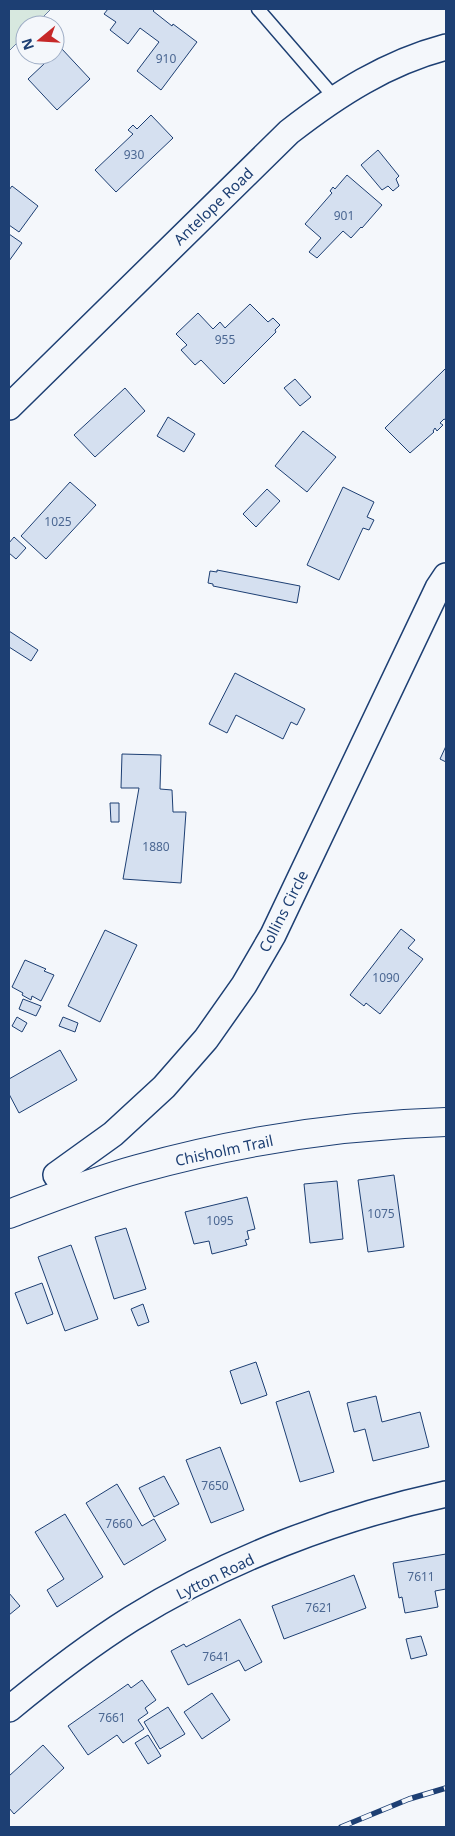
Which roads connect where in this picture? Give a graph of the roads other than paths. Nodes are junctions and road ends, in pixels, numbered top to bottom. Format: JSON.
{"nodes":[{"id":1,"x":258,"y":9,"type":"edge"},
{"id":2,"x":446,"y":47,"type":"edge"},
{"id":3,"x":335,"y":98,"type":"junction"},
{"id":4,"x":9,"y":407,"type":"edge"},
{"id":5,"x":446,"y":576,"type":"edge"},
{"id":6,"x":446,"y":1122,"type":"edge"},
{"id":7,"x":68,"y":1191,"type":"junction"},
{"id":8,"x":9,"y":1214,"type":"edge"},
{"id":9,"x":446,"y":1494,"type":"edge"},
{"id":10,"x":9,"y":1709,"type":"edge"}],
"edges":[{"from":1,"to":3,"type":"lane"},
{"from":2,"to":3,"type":"street","name":"Antelope Road"},
{"from":3,"to":4,"type":"street","name":"Antelope Road"},
{"from":5,"to":7,"type":"street","name":"Collins Circle"},
{"from":6,"to":7,"type":"street","name":"Chisholm Trail"},
{"from":7,"to":8,"type":"street","name":"Chisholm Trail"},
{"from":9,"to":10,"type":"street","name":"Lytton Road"}]}
